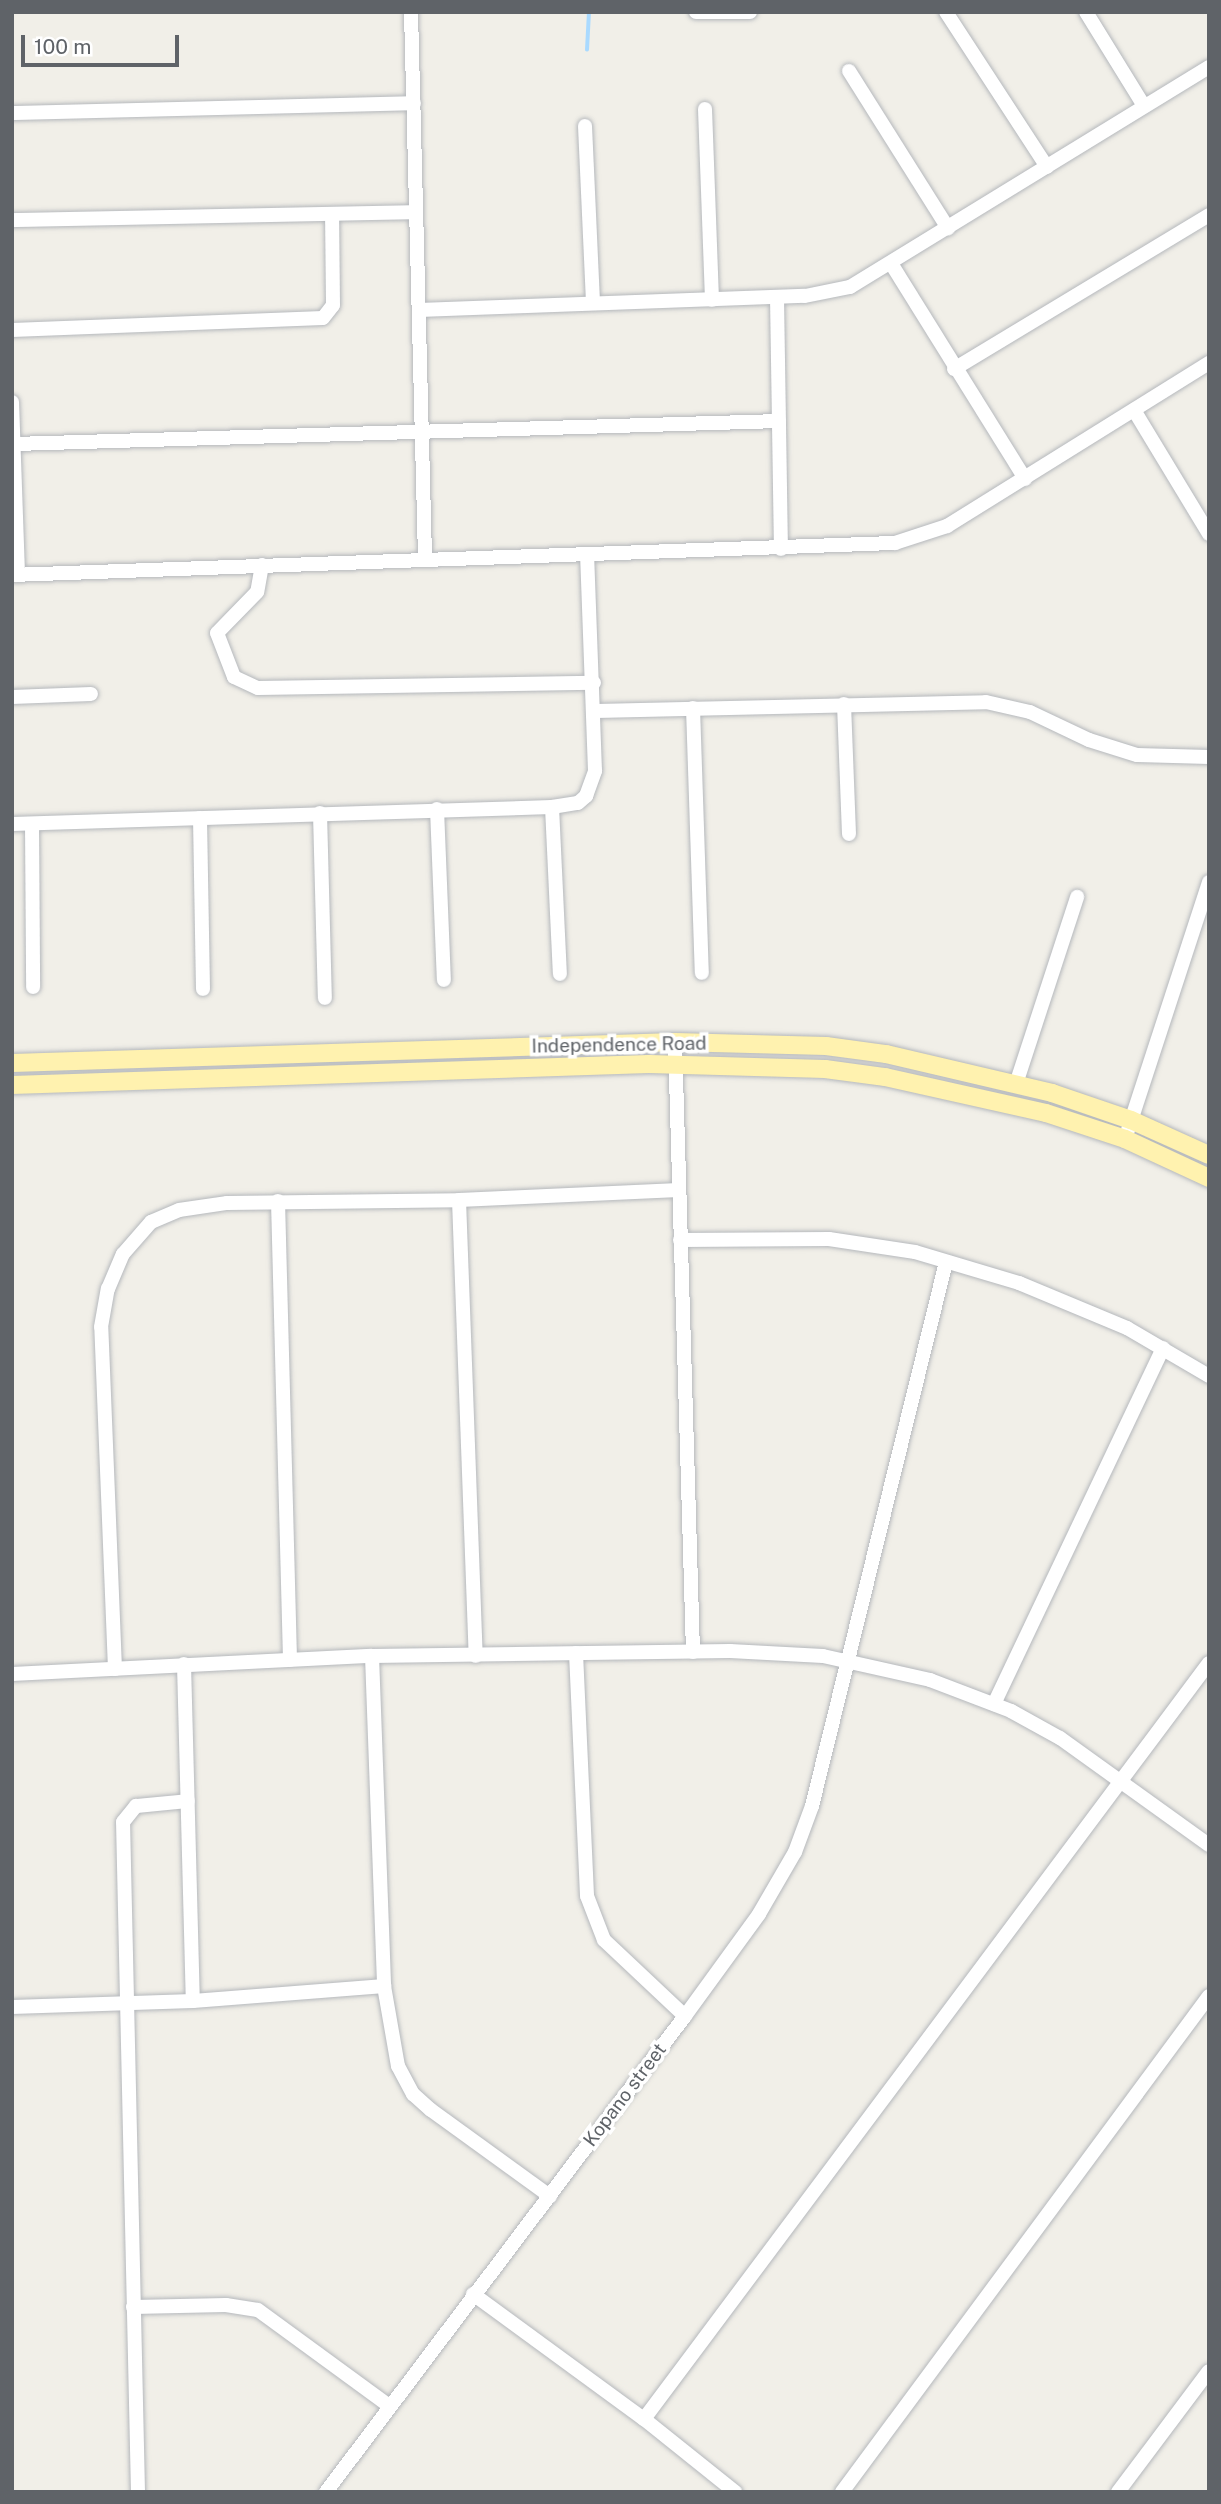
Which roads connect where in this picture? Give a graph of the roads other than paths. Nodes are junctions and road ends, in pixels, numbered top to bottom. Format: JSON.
{"nodes":[{"id":1,"x":411,"y":12,"type":"edge"},
{"id":2,"x":696,"y":12,"type":"edge"},
{"id":3,"x":750,"y":12,"type":"edge"},
{"id":4,"x":946,"y":12,"type":"edge"},
{"id":5,"x":1086,"y":12,"type":"edge"},
{"id":6,"x":1209,"y":67,"type":"edge"},
{"id":7,"x":849,"y":71,"type":"dead end"},
{"id":8,"x":414,"y":103,"type":"junction"},
{"id":9,"x":1144,"y":106,"type":"junction"},
{"id":10,"x":705,"y":109,"type":"dead end"},
{"id":11,"x":12,"y":113,"type":"edge"},
{"id":12,"x":585,"y":126,"type":"dead end"},
{"id":13,"x":1046,"y":167,"type":"junction"},
{"id":14,"x":416,"y":212,"type":"junction"},
{"id":15,"x":332,"y":215,"type":"junction"},
{"id":16,"x":1209,"y":215,"type":"edge"},
{"id":17,"x":12,"y":220,"type":"edge"},
{"id":18,"x":948,"y":228,"type":"junction"},
{"id":19,"x":892,"y":265,"type":"junction"},
{"id":20,"x":777,"y":297,"type":"junction"},
{"id":21,"x":712,"y":300,"type":"junction"},
{"id":22,"x":593,"y":303,"type":"junction"},
{"id":23,"x":419,"y":310,"type":"junction"},
{"id":24,"x":12,"y":330,"type":"edge"},
{"id":25,"x":1209,"y":363,"type":"edge"},
{"id":26,"x":954,"y":369,"type":"junction"},
{"id":27,"x":12,"y":402,"type":"edge"},
{"id":28,"x":1134,"y":410,"type":"junction"},
{"id":29,"x":779,"y":421,"type":"junction"},
{"id":30,"x":423,"y":434,"type":"junction"},
{"id":31,"x":14,"y":444,"type":"edge"},
{"id":32,"x":1025,"y":479,"type":"junction"},
{"id":33,"x":1207,"y":526,"type":"edge"},
{"id":34,"x":781,"y":549,"type":"junction"},
{"id":35,"x":587,"y":554,"type":"junction"},
{"id":36,"x":425,"y":559,"type":"junction"},
{"id":37,"x":261,"y":565,"type":"junction"},
{"id":38,"x":15,"y":575,"type":"edge"},
{"id":39,"x":594,"y":683,"type":"junction"},
{"id":40,"x":91,"y":694,"type":"dead end"},
{"id":41,"x":12,"y":696,"type":"edge"},
{"id":42,"x":844,"y":704,"type":"junction"},
{"id":43,"x":693,"y":708,"type":"junction"},
{"id":44,"x":596,"y":711,"type":"junction"},
{"id":45,"x":1209,"y":757,"type":"edge"},
{"id":46,"x":552,"y":807,"type":"junction"},
{"id":47,"x":437,"y":809,"type":"junction"},
{"id":48,"x":320,"y":813,"type":"junction"},
{"id":49,"x":200,"y":818,"type":"junction"},
{"id":50,"x":12,"y":824,"type":"edge"},
{"id":51,"x":32,"y":824,"type":"junction"},
{"id":52,"x":849,"y":834,"type":"dead end"},
{"id":53,"x":1208,"y":889,"type":"edge"},
{"id":54,"x":1077,"y":897,"type":"dead end"},
{"id":55,"x":702,"y":973,"type":"dead end"},
{"id":56,"x":559,"y":974,"type":"dead end"},
{"id":57,"x":444,"y":980,"type":"dead end"},
{"id":58,"x":33,"y":987,"type":"dead end"},
{"id":59,"x":204,"y":989,"type":"dead end"},
{"id":60,"x":325,"y":998,"type":"dead end"},
{"id":61,"x":675,"y":1042,"type":"junction"},
{"id":62,"x":12,"y":1063,"type":"edge"},
{"id":63,"x":676,"y":1065,"type":"junction"},
{"id":64,"x":1016,"y":1084,"type":"junction"},
{"id":65,"x":12,"y":1085,"type":"edge"},
{"id":66,"x":1131,"y":1120,"type":"junction"},
{"id":67,"x":1125,"y":1139,"type":"junction"},
{"id":68,"x":1209,"y":1155,"type":"edge"},
{"id":69,"x":1209,"y":1178,"type":"edge"},
{"id":70,"x":679,"y":1190,"type":"junction"},
{"id":71,"x":459,"y":1200,"type":"junction"},
{"id":72,"x":278,"y":1201,"type":"junction"},
{"id":73,"x":680,"y":1240,"type":"junction"},
{"id":74,"x":946,"y":1262,"type":"junction"},
{"id":75,"x":1163,"y":1348,"type":"junction"},
{"id":76,"x":1209,"y":1376,"type":"edge"},
{"id":77,"x":693,"y":1652,"type":"junction"},
{"id":78,"x":576,"y":1653,"type":"junction"},
{"id":79,"x":372,"y":1656,"type":"junction"},
{"id":80,"x":476,"y":1656,"type":"junction"},
{"id":81,"x":290,"y":1660,"type":"junction"},
{"id":82,"x":847,"y":1660,"type":"junction"},
{"id":83,"x":1209,"y":1663,"type":"edge"},
{"id":84,"x":184,"y":1664,"type":"junction"},
{"id":85,"x":115,"y":1669,"type":"junction"},
{"id":86,"x":12,"y":1674,"type":"edge"},
{"id":87,"x":994,"y":1703,"type":"junction"},
{"id":88,"x":1122,"y":1780,"type":"junction"},
{"id":89,"x":188,"y":1801,"type":"junction"},
{"id":90,"x":1209,"y":1845,"type":"edge"},
{"id":91,"x":384,"y":1986,"type":"junction"},
{"id":92,"x":1209,"y":1996,"type":"edge"},
{"id":93,"x":193,"y":2001,"type":"junction"},
{"id":94,"x":125,"y":2003,"type":"junction"},
{"id":95,"x":12,"y":2007,"type":"edge"},
{"id":96,"x":685,"y":2015,"type":"junction"},
{"id":97,"x":550,"y":2196,"type":"junction"},
{"id":98,"x":473,"y":2294,"type":"junction"},
{"id":99,"x":133,"y":2307,"type":"junction"},
{"id":100,"x":1209,"y":2371,"type":"edge"},
{"id":101,"x":387,"y":2405,"type":"junction"},
{"id":102,"x":644,"y":2419,"type":"junction"},
{"id":103,"x":138,"y":2492,"type":"edge"},
{"id":104,"x":326,"y":2492,"type":"edge"},
{"id":105,"x":734,"y":2492,"type":"edge"},
{"id":106,"x":842,"y":2492,"type":"edge"},
{"id":107,"x":1118,"y":2492,"type":"edge"}],
"edges":[{"from":1,"to":8,"type":"street"},
{"from":2,"to":3,"type":"street"},
{"from":4,"to":13,"type":"street"},
{"from":5,"to":9,"type":"street"},
{"from":6,"to":9,"type":"street"},
{"from":7,"to":18,"type":"street"},
{"from":8,"to":11,"type":"street"},
{"from":8,"to":14,"type":"street"},
{"from":9,"to":13,"type":"street"},
{"from":10,"to":21,"type":"street"},
{"from":12,"to":22,"type":"street"},
{"from":13,"to":18,"type":"street"},
{"from":14,"to":15,"type":"street"},
{"from":14,"to":23,"type":"street"},
{"from":15,"to":17,"type":"street"},
{"from":15,"to":24,"type":"street"},
{"from":16,"to":26,"type":"street"},
{"from":18,"to":19,"type":"street"},
{"from":19,"to":20,"type":"street"},
{"from":19,"to":26,"type":"street"},
{"from":20,"to":21,"type":"street"},
{"from":20,"to":29,"type":"street"},
{"from":21,"to":22,"type":"street"},
{"from":22,"to":23,"type":"street"},
{"from":23,"to":30,"type":"street"},
{"from":25,"to":28,"type":"street"},
{"from":26,"to":32,"type":"street"},
{"from":27,"to":31,"type":"street"},
{"from":28,"to":32,"type":"street"},
{"from":28,"to":33,"type":"street"},
{"from":29,"to":30,"type":"street"},
{"from":29,"to":34,"type":"street"},
{"from":30,"to":31,"type":"street"},
{"from":30,"to":36,"type":"street"},
{"from":31,"to":38,"type":"street"},
{"from":32,"to":34,"type":"street"},
{"from":34,"to":35,"type":"street"},
{"from":35,"to":36,"type":"street"},
{"from":35,"to":39,"type":"street"},
{"from":36,"to":37,"type":"street"},
{"from":37,"to":38,"type":"street"},
{"from":37,"to":39,"type":"street"},
{"from":39,"to":44,"type":"street"},
{"from":40,"to":41,"type":"street"},
{"from":42,"to":43,"type":"street"},
{"from":42,"to":45,"type":"street"},
{"from":42,"to":52,"type":"street"},
{"from":43,"to":44,"type":"street"},
{"from":43,"to":55,"type":"street"},
{"from":44,"to":46,"type":"street"},
{"from":46,"to":47,"type":"street"},
{"from":46,"to":56,"type":"street"},
{"from":47,"to":48,"type":"street"},
{"from":47,"to":57,"type":"street"},
{"from":48,"to":49,"type":"street"},
{"from":48,"to":60,"type":"street"},
{"from":49,"to":51,"type":"street"},
{"from":49,"to":59,"type":"street"},
{"from":50,"to":51,"type":"street"},
{"from":51,"to":58,"type":"street"},
{"from":53,"to":66,"type":"street"},
{"from":54,"to":64,"type":"street"},
{"from":61,"to":62,"type":"main road","name":"Independence Road"},
{"from":61,"to":63,"type":"street"},
{"from":61,"to":64,"type":"main road","name":"Independence Road"},
{"from":63,"to":65,"type":"main road","name":"Independence Road"},
{"from":63,"to":67,"type":"main road","name":"Independence Road"},
{"from":63,"to":70,"type":"street"},
{"from":64,"to":66,"type":"main road","name":"Independence Road"},
{"from":66,"to":67,"type":"street"},
{"from":66,"to":68,"type":"main road","name":"Independence Road"},
{"from":67,"to":69,"type":"main road","name":"Independence Road"},
{"from":70,"to":71,"type":"street"},
{"from":70,"to":73,"type":"street"},
{"from":71,"to":72,"type":"street"},
{"from":71,"to":80,"type":"street"},
{"from":72,"to":81,"type":"street"},
{"from":72,"to":85,"type":"street"},
{"from":73,"to":74,"type":"street"},
{"from":73,"to":77,"type":"street"},
{"from":74,"to":75,"type":"street"},
{"from":74,"to":82,"type":"street","name":"Kopano street"},
{"from":75,"to":76,"type":"street"},
{"from":75,"to":87,"type":"street"},
{"from":77,"to":78,"type":"street"},
{"from":77,"to":82,"type":"street"},
{"from":78,"to":80,"type":"street"},
{"from":78,"to":96,"type":"street"},
{"from":79,"to":80,"type":"street"},
{"from":79,"to":81,"type":"street"},
{"from":79,"to":91,"type":"street"},
{"from":81,"to":84,"type":"street"},
{"from":82,"to":87,"type":"street"},
{"from":82,"to":96,"type":"street","name":"Kopano street"},
{"from":83,"to":88,"type":"street"},
{"from":84,"to":85,"type":"street"},
{"from":84,"to":89,"type":"street"},
{"from":85,"to":86,"type":"street"},
{"from":87,"to":88,"type":"street"},
{"from":88,"to":90,"type":"street"},
{"from":88,"to":102,"type":"street"},
{"from":89,"to":93,"type":"street"},
{"from":89,"to":94,"type":"street"},
{"from":91,"to":93,"type":"street"},
{"from":91,"to":97,"type":"street"},
{"from":92,"to":106,"type":"street"},
{"from":93,"to":94,"type":"street"},
{"from":94,"to":95,"type":"street"},
{"from":94,"to":99,"type":"street"},
{"from":96,"to":97,"type":"street","name":"Kopano street"},
{"from":97,"to":98,"type":"street","name":"Kopano street"},
{"from":98,"to":101,"type":"street","name":"Kopano street"},
{"from":98,"to":102,"type":"street"},
{"from":99,"to":101,"type":"street"},
{"from":99,"to":103,"type":"street"},
{"from":100,"to":107,"type":"street"},
{"from":101,"to":104,"type":"street","name":"Kopano street"},
{"from":102,"to":105,"type":"street"}]}
